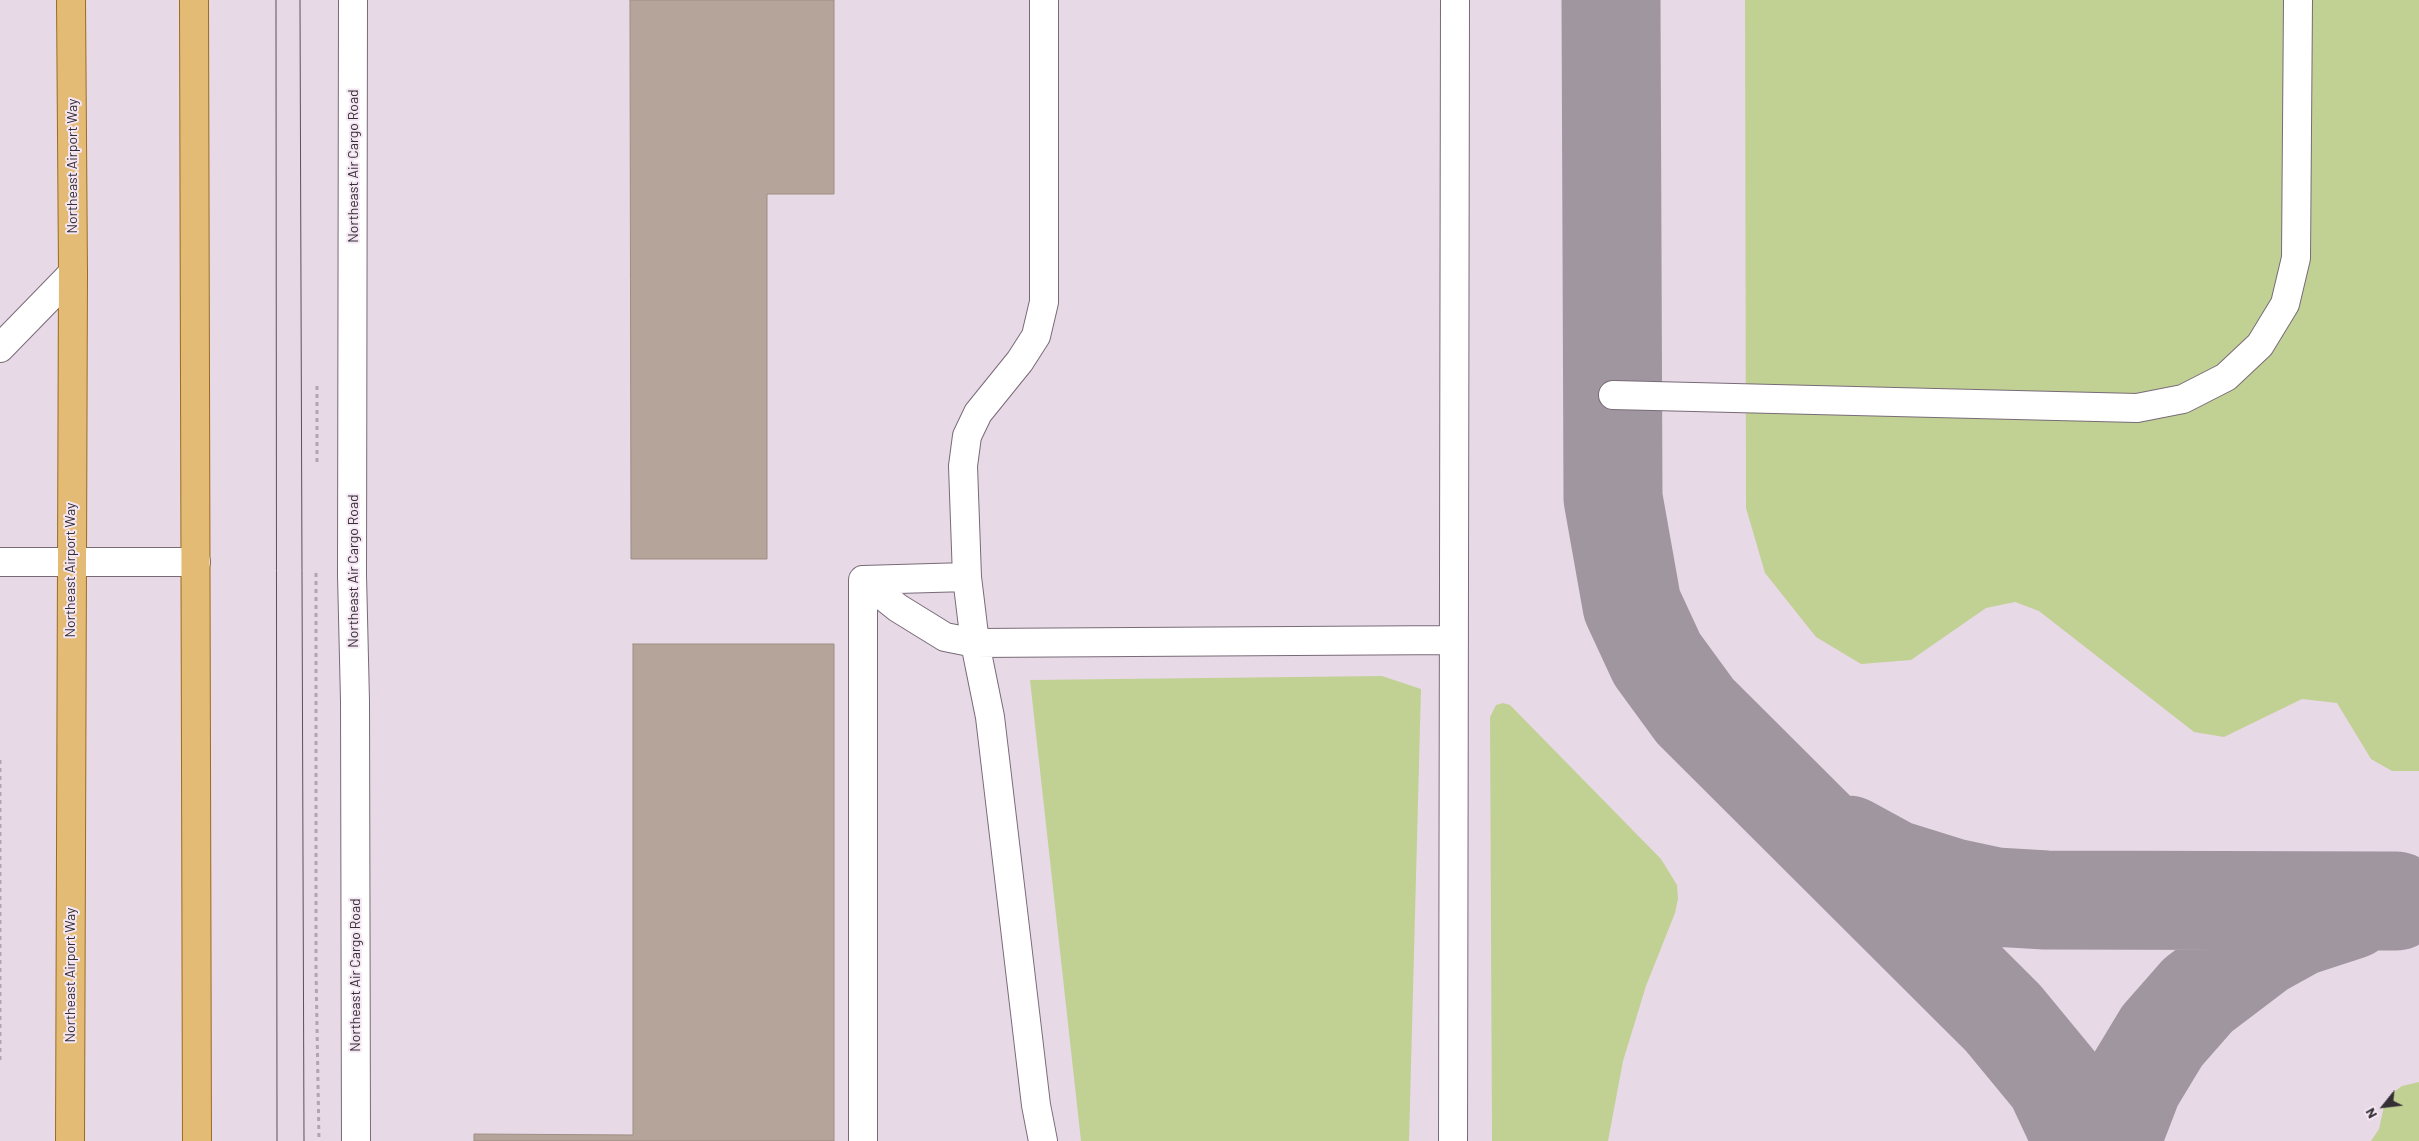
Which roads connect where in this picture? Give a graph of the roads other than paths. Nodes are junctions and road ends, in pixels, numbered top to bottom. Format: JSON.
{"nodes":[{"id":1,"x":71,"y":0,"type":"edge"},
{"id":2,"x":194,"y":0,"type":"edge"},
{"id":3,"x":353,"y":0,"type":"edge"},
{"id":4,"x":1044,"y":0,"type":"edge"},
{"id":5,"x":1455,"y":0,"type":"edge"},
{"id":6,"x":2298,"y":0,"type":"edge"},
{"id":7,"x":73,"y":273,"type":"junction"},
{"id":8,"x":0,"y":348,"type":"edge"},
{"id":9,"x":1613,"y":395,"type":"dead end"},
{"id":10,"x":0,"y":562,"type":"edge"},
{"id":11,"x":70,"y":562,"type":"junction"},
{"id":12,"x":196,"y":562,"type":"junction"},
{"id":13,"x":967,"y":576,"type":"junction"},
{"id":14,"x":863,"y":580,"type":"junction"},
{"id":15,"x":1454,"y":640,"type":"junction"},
{"id":16,"x":975,"y":643,"type":"junction"},
{"id":17,"x":70,"y":1141,"type":"edge"},
{"id":18,"x":196,"y":1141,"type":"edge"},
{"id":19,"x":356,"y":1141,"type":"edge"},
{"id":20,"x":863,"y":1141,"type":"edge"},
{"id":21,"x":1043,"y":1141,"type":"edge"},
{"id":22,"x":1453,"y":1141,"type":"edge"}],
"edges":[{"from":1,"to":7,"type":"main road","name":"Northeast Airport Way"},
{"from":2,"to":12,"type":"main road"},
{"from":3,"to":19,"type":"street","name":"Northeast Air Cargo Road"},
{"from":4,"to":13,"type":"street"},
{"from":5,"to":15,"type":"street"},
{"from":6,"to":9,"type":"street"},
{"from":7,"to":8,"type":"street"},
{"from":7,"to":11,"type":"main road","name":"Northeast Airport Way"},
{"from":10,"to":11,"type":"street"},
{"from":11,"to":12,"type":"street"},
{"from":11,"to":17,"type":"main road","name":"Northeast Airport Way"},
{"from":12,"to":18,"type":"main road"},
{"from":13,"to":14,"type":"street"},
{"from":13,"to":16,"type":"street"},
{"from":14,"to":16,"type":"street"},
{"from":14,"to":20,"type":"street"},
{"from":15,"to":16,"type":"street"},
{"from":15,"to":22,"type":"street"},
{"from":16,"to":21,"type":"street"}]}
